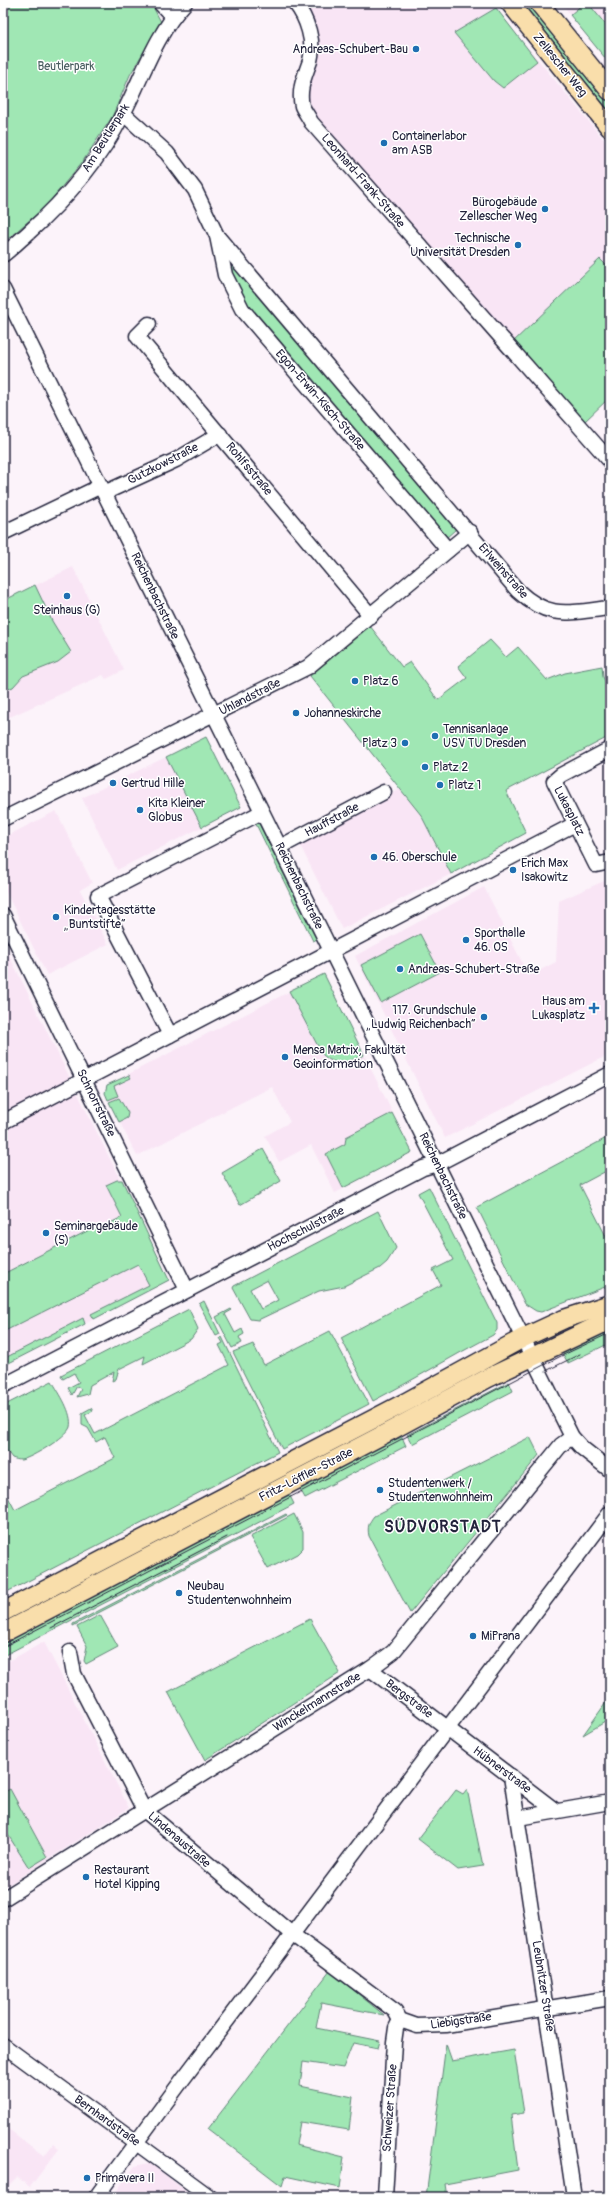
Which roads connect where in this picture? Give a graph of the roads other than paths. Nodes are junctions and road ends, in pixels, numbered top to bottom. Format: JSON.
{"nodes":[{"id":1,"x":160,"y":3,"type":"edge"},
{"id":2,"x":185,"y":3,"type":"edge"},
{"id":3,"x":295,"y":3,"type":"edge"},
{"id":4,"x":510,"y":3,"type":"edge"},
{"id":5,"x":539,"y":3,"type":"edge"},
{"id":6,"x":172,"y":16,"type":"junction"},
{"id":7,"x":610,"y":91,"type":"edge"},
{"id":8,"x":124,"y":114,"type":"junction"},
{"id":9,"x":610,"y":128,"type":"edge"},
{"id":10,"x":217,"y":236,"type":"junction"},
{"id":11,"x":3,"y":255,"type":"edge"},
{"id":12,"x":3,"y":289,"type":"edge"},
{"id":13,"x":149,"y":324,"type":"dead end"},
{"id":14,"x":220,"y":434,"type":"junction"},
{"id":15,"x":610,"y":461,"type":"edge"},
{"id":16,"x":102,"y":489,"type":"junction"},
{"id":17,"x":470,"y":532,"type":"junction"},
{"id":18,"x":3,"y":533,"type":"edge"},
{"id":19,"x":448,"y":550,"type":"junction"},
{"id":20,"x":610,"y":608,"type":"edge"},
{"id":21,"x":371,"y":616,"type":"junction"},
{"id":22,"x":214,"y":715,"type":"junction"},
{"id":23,"x":610,"y":749,"type":"edge"},
{"id":24,"x":384,"y":792,"type":"dead end"},
{"id":25,"x":262,"y":812,"type":"junction"},
{"id":26,"x":3,"y":819,"type":"edge"},
{"id":27,"x":575,"y":824,"type":"junction"},
{"id":28,"x":280,"y":847,"type":"junction"},
{"id":29,"x":609,"y":865,"type":"edge"},
{"id":30,"x":3,"y":915,"type":"edge"},
{"id":31,"x":331,"y":950,"type":"junction"},
{"id":32,"x":170,"y":1035,"type":"junction"},
{"id":33,"x":610,"y":1074,"type":"edge"},
{"id":34,"x":84,"y":1080,"type":"junction"},
{"id":35,"x":3,"y":1122,"type":"edge"},
{"id":36,"x":437,"y":1164,"type":"junction"},
{"id":37,"x":187,"y":1290,"type":"junction"},
{"id":38,"x":610,"y":1304,"type":"edge"},
{"id":39,"x":610,"y":1320,"type":"edge"},
{"id":40,"x":523,"y":1338,"type":"junction"},
{"id":41,"x":532,"y":1356,"type":"junction"},
{"id":42,"x":3,"y":1386,"type":"edge"},
{"id":43,"x":572,"y":1437,"type":"junction"},
{"id":44,"x":610,"y":1470,"type":"edge"},
{"id":45,"x":610,"y":1513,"type":"edge"},
{"id":46,"x":3,"y":1612,"type":"edge"},
{"id":47,"x":3,"y":1633,"type":"edge"},
{"id":48,"x":70,"y":1652,"type":"dead end"},
{"id":49,"x":370,"y":1669,"type":"junction"},
{"id":50,"x":448,"y":1729,"type":"junction"},
{"id":51,"x":511,"y":1776,"type":"junction"},
{"id":52,"x":610,"y":1802,"type":"edge"},
{"id":53,"x":144,"y":1810,"type":"junction"},
{"id":54,"x":556,"y":1811,"type":"junction"},
{"id":55,"x":518,"y":1818,"type":"junction"},
{"id":56,"x":3,"y":1899,"type":"edge"},
{"id":57,"x":293,"y":1935,"type":"junction"},
{"id":58,"x":610,"y":1998,"type":"edge"},
{"id":59,"x":547,"y":2008,"type":"junction"},
{"id":60,"x":400,"y":2020,"type":"junction"},
{"id":61,"x":3,"y":2045,"type":"edge"},
{"id":62,"x":136,"y":2143,"type":"junction"},
{"id":63,"x":96,"y":2197,"type":"edge"},
{"id":64,"x":210,"y":2197,"type":"edge"},
{"id":65,"x":385,"y":2197,"type":"edge"},
{"id":66,"x":574,"y":2197,"type":"edge"}],
"edges":[{"from":1,"to":6,"type":"street"},
{"from":2,"to":6,"type":"street","name":"Am Beutlerpark"},
{"from":3,"to":15,"type":"street","name":"Leonhard-Frank-Straße"},
{"from":4,"to":9,"type":"main road","name":"Zellescher Weg"},
{"from":5,"to":7,"type":"main road","name":"Zellescher Weg"},
{"from":6,"to":8,"type":"street","name":"Am Beutlerpark"},
{"from":8,"to":10,"type":"street","name":"Egon-Erwin-Kisch-Straße"},
{"from":8,"to":11,"type":"street","name":"Am Beutlerpark"},
{"from":10,"to":17,"type":"street","name":"Egon-Erwin-Kisch-Straße"},
{"from":10,"to":19,"type":"street","name":"Egon-Erwin-Kisch-Straße"},
{"from":12,"to":16,"type":"street","name":"Reichenbachstraße"},
{"from":13,"to":14,"type":"street","name":"Rohlfsstraße"},
{"from":14,"to":16,"type":"street","name":"Gutzkowstraße"},
{"from":14,"to":21,"type":"street","name":"Rohlfsstraße"},
{"from":16,"to":18,"type":"street","name":"Gutzkowstraße"},
{"from":16,"to":22,"type":"street","name":"Reichenbachstraße"},
{"from":17,"to":19,"type":"street","name":"Uhlandstraße"},
{"from":17,"to":20,"type":"street","name":"Erlweinstraße"},
{"from":19,"to":21,"type":"street","name":"Uhlandstraße"},
{"from":21,"to":22,"type":"street","name":"Uhlandstraße"},
{"from":22,"to":25,"type":"street","name":"Reichenbachstraße"},
{"from":22,"to":26,"type":"street","name":"Uhlandstraße"},
{"from":23,"to":27,"type":"street","name":"Lukasplatz"},
{"from":24,"to":28,"type":"street","name":"Hauffstraße"},
{"from":25,"to":28,"type":"street","name":"Reichenbachstraße"},
{"from":25,"to":32,"type":"street"},
{"from":27,"to":29,"type":"street","name":"Lukasplatz"},
{"from":27,"to":31,"type":"street"},
{"from":28,"to":31,"type":"street","name":"Reichenbachstraße"},
{"from":30,"to":34,"type":"street","name":"Schnorrstraße"},
{"from":31,"to":32,"type":"street"},
{"from":31,"to":36,"type":"street","name":"Reichenbachstraße"},
{"from":32,"to":34,"type":"street"},
{"from":33,"to":36,"type":"street","name":"Hochschulstraße"},
{"from":34,"to":35,"type":"street"},
{"from":34,"to":37,"type":"street","name":"Schnorrstraße"},
{"from":36,"to":37,"type":"street","name":"Hochschulstraße"},
{"from":36,"to":40,"type":"street","name":"Reichenbachstraße"},
{"from":37,"to":42,"type":"street","name":"Hochschulstraße"},
{"from":38,"to":40,"type":"main road","name":"Fritz-Löffler-Straße"},
{"from":39,"to":41,"type":"main road","name":"Fritz-Löffler-Straße"},
{"from":40,"to":41,"type":"street","name":"Reichenbachstraße"},
{"from":40,"to":46,"type":"main road","name":"Fritz-Löffler-Straße"},
{"from":41,"to":43,"type":"street","name":"Reichenbachstraße"},
{"from":41,"to":47,"type":"main road","name":"Fritz-Löffler-Straße"},
{"from":43,"to":44,"type":"street","name":"Reichenbachstraße"},
{"from":43,"to":49,"type":"street","name":"Winckelmannstraße"},
{"from":45,"to":50,"type":"street"},
{"from":48,"to":53,"type":"street","name":"Lindenaustraße"},
{"from":49,"to":50,"type":"street","name":"Bergstraße"},
{"from":49,"to":53,"type":"street","name":"Winckelmannstraße"},
{"from":50,"to":51,"type":"street","name":"Hübnerstraße"},
{"from":50,"to":57,"type":"street"},
{"from":51,"to":54,"type":"street","name":"Hübnerstraße"},
{"from":51,"to":55,"type":"street","name":"Leubnitzer Straße"},
{"from":52,"to":54,"type":"street"},
{"from":53,"to":56,"type":"street","name":"Winckelmannstraße"},
{"from":53,"to":57,"type":"street","name":"Lindenaustraße"},
{"from":54,"to":55,"type":"street"},
{"from":55,"to":59,"type":"street","name":"Leubnitzer Straße"},
{"from":57,"to":60,"type":"street"},
{"from":57,"to":62,"type":"street"},
{"from":58,"to":59,"type":"street","name":"Liebigstraße"},
{"from":59,"to":60,"type":"street","name":"Liebigstraße"},
{"from":59,"to":66,"type":"street","name":"Leubnitzer Straße"},
{"from":60,"to":65,"type":"street","name":"Schweizer Straße"},
{"from":61,"to":62,"type":"street","name":"Bernhardstraße"},
{"from":62,"to":63,"type":"street"},
{"from":62,"to":64,"type":"street","name":"Bernhardstraße"}]}
